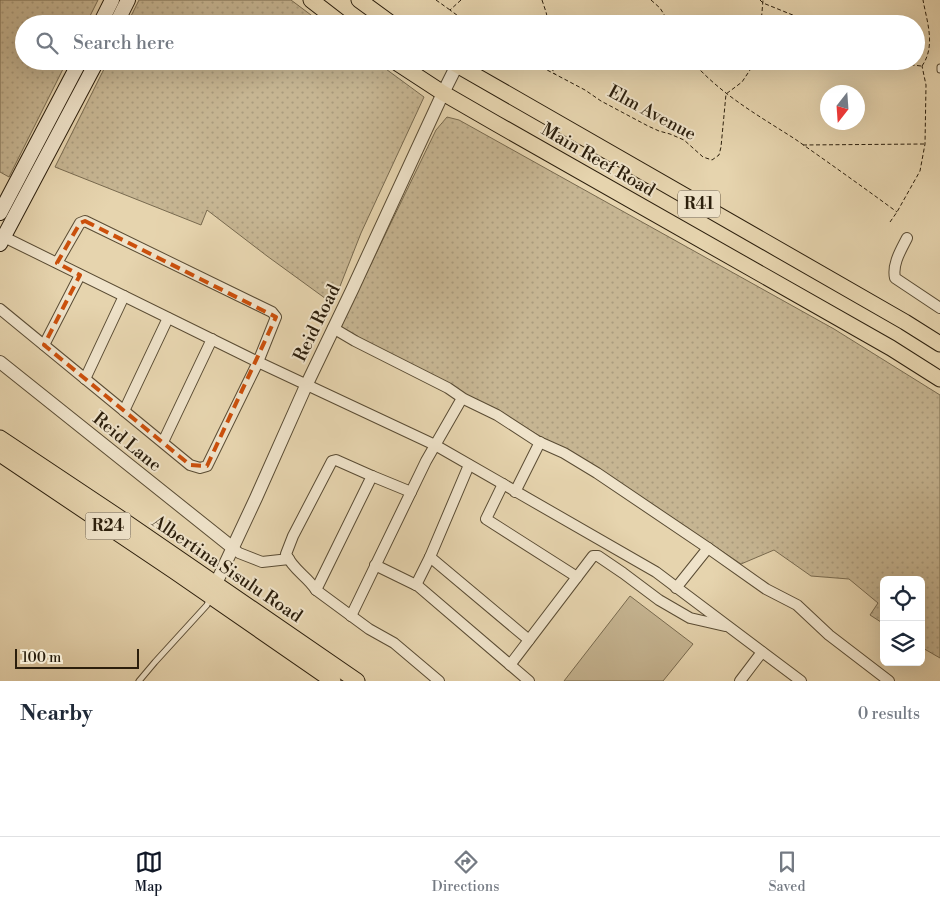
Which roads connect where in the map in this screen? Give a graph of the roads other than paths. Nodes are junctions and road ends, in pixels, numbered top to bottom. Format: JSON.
{"nodes":[{"id":1,"x":112,"y":0,"type":"edge"},
{"id":2,"x":128,"y":0,"type":"edge"},
{"id":3,"x":311,"y":0,"type":"edge"},
{"id":4,"x":359,"y":0,"type":"edge"},
{"id":5,"x":104,"y":15,"type":"edge"},
{"id":6,"x":120,"y":15,"type":"edge"},
{"id":7,"x":330,"y":15,"type":"edge"},
{"id":8,"x":380,"y":15,"type":"edge"},
{"id":9,"x":75,"y":70,"type":"edge"},
{"id":10,"x":92,"y":70,"type":"edge"},
{"id":11,"x":408,"y":70,"type":"edge"},
{"id":12,"x":451,"y":70,"type":"edge"},
{"id":13,"x":466,"y":70,"type":"edge"},
{"id":14,"x":443,"y":93,"type":"junction"},
{"id":15,"x":0,"y":213,"type":"edge"},
{"id":16,"x":907,"y":238,"type":"dead end"},
{"id":17,"x":2,"y":241,"type":"edge"},
{"id":18,"x":57,"y":263,"type":"junction"},
{"id":19,"x":80,"y":275,"type":"junction"},
{"id":20,"x":124,"y":296,"type":"junction"},
{"id":21,"x":940,"y":308,"type":"edge"},
{"id":22,"x":0,"y":309,"type":"edge"},
{"id":23,"x":168,"y":318,"type":"junction"},
{"id":24,"x":333,"y":328,"type":"junction"},
{"id":25,"x":212,"y":339,"type":"junction"},
{"id":26,"x":940,"y":344,"type":"edge"},
{"id":27,"x":44,"y":345,"type":"junction"},
{"id":28,"x":0,"y":362,"type":"edge"},
{"id":29,"x":258,"y":362,"type":"junction"},
{"id":30,"x":85,"y":379,"type":"junction"},
{"id":31,"x":940,"y":379,"type":"edge"},
{"id":32,"x":306,"y":384,"type":"junction"},
{"id":33,"x":461,"y":400,"type":"dead end"},
{"id":34,"x":124,"y":410,"type":"junction"},
{"id":35,"x":0,"y":438,"type":"edge"},
{"id":36,"x":163,"y":442,"type":"junction"},
{"id":37,"x":540,"y":442,"type":"junction"},
{"id":38,"x":435,"y":445,"type":"junction"},
{"id":39,"x":0,"y":454,"type":"edge"},
{"id":40,"x":469,"y":465,"type":"junction"},
{"id":41,"x":372,"y":476,"type":"junction"},
{"id":42,"x":503,"y":484,"type":"junction"},
{"id":43,"x":411,"y":492,"type":"junction"},
{"id":44,"x":516,"y":492,"type":"junction"},
{"id":45,"x":232,"y":548,"type":"junction"},
{"id":46,"x":708,"y":548,"type":"junction"},
{"id":47,"x":430,"y":557,"type":"junction"},
{"id":48,"x":288,"y":559,"type":"junction"},
{"id":49,"x":376,"y":564,"type":"junction"},
{"id":50,"x":577,"y":577,"type":"junction"},
{"id":51,"x":416,"y":585,"type":"junction"},
{"id":52,"x":676,"y":588,"type":"junction"},
{"id":53,"x":213,"y":590,"type":"junction"},
{"id":54,"x":316,"y":590,"type":"junction"},
{"id":55,"x":351,"y":616,"type":"junction"},
{"id":56,"x":730,"y":628,"type":"junction"},
{"id":57,"x":529,"y":640,"type":"junction"},
{"id":58,"x":762,"y":652,"type":"junction"},
{"id":59,"x":510,"y":665,"type":"junction"},
{"id":60,"x":139,"y":681,"type":"edge"},
{"id":61,"x":333,"y":681,"type":"edge"},
{"id":62,"x":357,"y":681,"type":"edge"},
{"id":63,"x":439,"y":681,"type":"edge"},
{"id":64,"x":529,"y":681,"type":"edge"},
{"id":65,"x":740,"y":681,"type":"edge"},
{"id":66,"x":801,"y":681,"type":"edge"},
{"id":67,"x":889,"y":681,"type":"edge"}],
"edges":[{"from":1,"to":5,"type":"main road"},
{"from":2,"to":6,"type":"main road"},
{"from":3,"to":7,"type":"main road"},
{"from":4,"to":8,"type":"main road"},
{"from":9,"to":15,"type":"main road"},
{"from":10,"to":17,"type":"main road"},
{"from":11,"to":14,"type":"main road","name":"Main Reef Road","number":"R41"},
{"from":12,"to":14,"type":"street","name":"Reid Road"},
{"from":13,"to":26,"type":"main road","name":"Main Reef Road","number":"R41"},
{"from":14,"to":24,"type":"street","name":"Reid Road"},
{"from":14,"to":31,"type":"main road","name":"Main Reef Road","number":"R41"},
{"from":16,"to":21,"type":"street"},
{"from":17,"to":18,"type":"street"},
{"from":18,"to":19,"type":"street"},
{"from":18,"to":29,"type":"street"},
{"from":19,"to":20,"type":"street"},
{"from":19,"to":27,"type":"street"},
{"from":20,"to":23,"type":"street"},
{"from":20,"to":30,"type":"street"},
{"from":22,"to":27,"type":"street"},
{"from":23,"to":25,"type":"street"},
{"from":23,"to":34,"type":"street"},
{"from":24,"to":32,"type":"street","name":"Reid Road"},
{"from":24,"to":37,"type":"street"},
{"from":25,"to":29,"type":"street"},
{"from":25,"to":36,"type":"street"},
{"from":27,"to":30,"type":"street"},
{"from":28,"to":45,"type":"street","name":"Reid Lane"},
{"from":29,"to":32,"type":"street"},
{"from":29,"to":36,"type":"street"},
{"from":30,"to":34,"type":"street"},
{"from":32,"to":38,"type":"street"},
{"from":32,"to":45,"type":"street","name":"Reid Road"},
{"from":33,"to":38,"type":"street"},
{"from":34,"to":36,"type":"street"},
{"from":35,"to":53,"type":"main road","name":"Albertina Sisulu Road","number":"R24"},
{"from":37,"to":44,"type":"street"},
{"from":37,"to":46,"type":"street"},
{"from":38,"to":40,"type":"street"},
{"from":38,"to":43,"type":"street"},
{"from":39,"to":53,"type":"main road","name":"Albertina Sisulu Road","number":"R24"},
{"from":40,"to":42,"type":"street"},
{"from":40,"to":47,"type":"street"},
{"from":41,"to":43,"type":"street"},
{"from":41,"to":48,"type":"street"},
{"from":41,"to":54,"type":"street"},
{"from":42,"to":44,"type":"street"},
{"from":42,"to":50,"type":"street"},
{"from":43,"to":49,"type":"street"},
{"from":44,"to":52,"type":"street"},
{"from":45,"to":48,"type":"street"},
{"from":45,"to":53,"type":"street","name":"Reid Road"},
{"from":46,"to":52,"type":"street"},
{"from":46,"to":67,"type":"street"},
{"from":47,"to":51,"type":"street"},
{"from":47,"to":57,"type":"street"},
{"from":48,"to":54,"type":"street"},
{"from":49,"to":51,"type":"street"},
{"from":49,"to":55,"type":"street"},
{"from":50,"to":56,"type":"street"},
{"from":50,"to":57,"type":"street"},
{"from":51,"to":59,"type":"street"},
{"from":52,"to":56,"type":"street"},
{"from":53,"to":60,"type":"lane"},
{"from":53,"to":61,"type":"main road","name":"Albertina Sisulu Road","number":"R24"},
{"from":53,"to":62,"type":"main road","name":"Albertina Sisulu Road","number":"R24"},
{"from":54,"to":55,"type":"street"},
{"from":55,"to":63,"type":"street"},
{"from":56,"to":58,"type":"street"},
{"from":57,"to":59,"type":"street"},
{"from":58,"to":65,"type":"street"},
{"from":58,"to":66,"type":"street"},
{"from":59,"to":64,"type":"street"}]}
